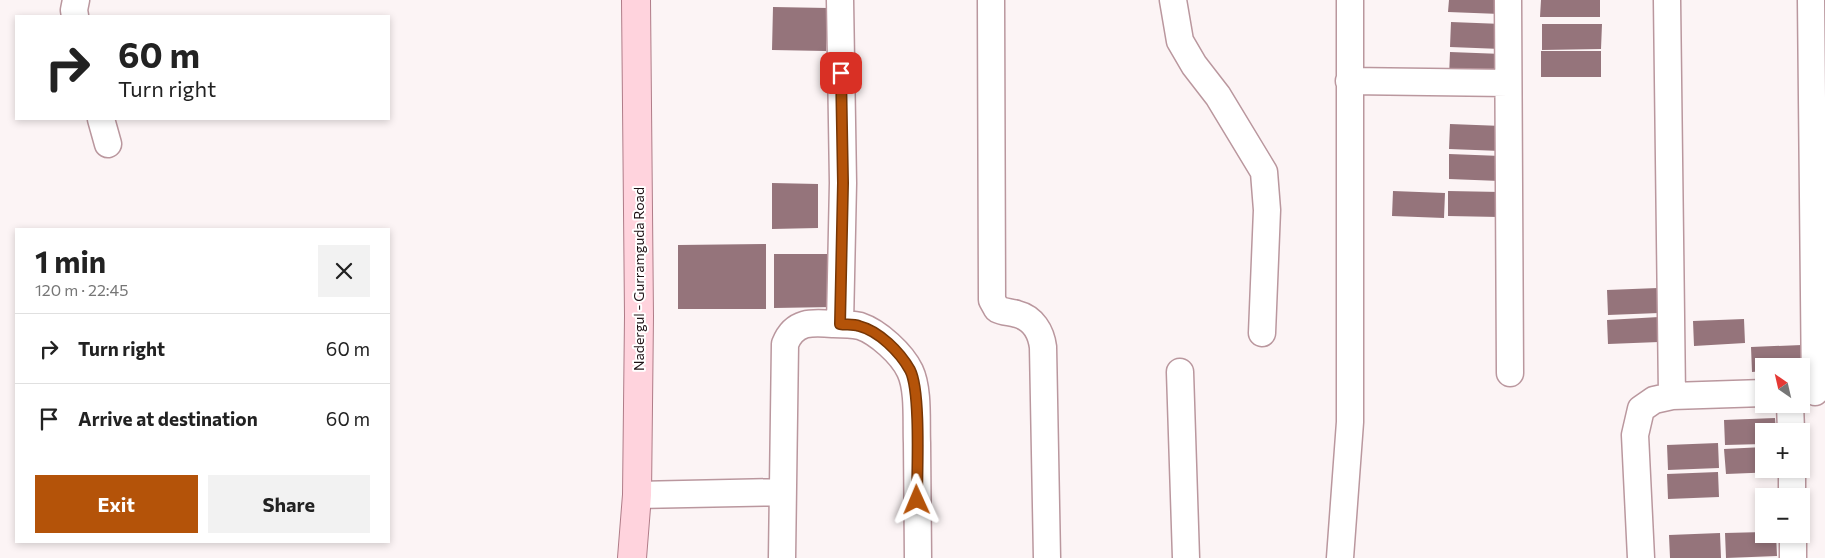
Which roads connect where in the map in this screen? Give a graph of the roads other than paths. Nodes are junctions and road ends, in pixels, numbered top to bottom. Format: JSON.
{"nodes":[{"id":1,"x":76,"y":0,"type":"edge"},
{"id":2,"x":636,"y":0,"type":"edge"},
{"id":3,"x":840,"y":0,"type":"edge"},
{"id":4,"x":991,"y":0,"type":"edge"},
{"id":5,"x":1173,"y":0,"type":"edge"},
{"id":6,"x":1350,"y":0,"type":"edge"},
{"id":7,"x":1508,"y":0,"type":"edge"},
{"id":8,"x":1667,"y":0,"type":"edge"},
{"id":9,"x":1811,"y":0,"type":"edge"},
{"id":10,"x":75,"y":15,"type":"edge"},
{"id":11,"x":1349,"y":81,"type":"junction"},
{"id":12,"x":1508,"y":83,"type":"junction"},
{"id":13,"x":101,"y":120,"type":"edge"},
{"id":14,"x":108,"y":144,"type":"dead end"},
{"id":15,"x":840,"y":324,"type":"junction"},
{"id":16,"x":1262,"y":334,"type":"dead end"},
{"id":17,"x":1180,"y":372,"type":"dead end"},
{"id":18,"x":1510,"y":373,"type":"dead end"},
{"id":19,"x":1814,"y":392,"type":"edge"},
{"id":20,"x":1755,"y":393,"type":"edge"},
{"id":21,"x":1672,"y":396,"type":"junction"},
{"id":22,"x":782,"y":492,"type":"junction"},
{"id":23,"x":637,"y":495,"type":"junction"},
{"id":24,"x":1793,"y":543,"type":"edge"},
{"id":25,"x":632,"y":558,"type":"edge"},
{"id":26,"x":782,"y":558,"type":"edge"},
{"id":27,"x":918,"y":558,"type":"edge"},
{"id":28,"x":1047,"y":558,"type":"edge"},
{"id":29,"x":1186,"y":558,"type":"edge"},
{"id":30,"x":1340,"y":558,"type":"edge"},
{"id":31,"x":1640,"y":558,"type":"edge"},
{"id":32,"x":1794,"y":558,"type":"edge"}],
"edges":[{"from":1,"to":10,"type":"street"},
{"from":2,"to":23,"type":"main road","name":"Nadergul - Gurramguda Road"},
{"from":3,"to":15,"type":"street"},
{"from":4,"to":28,"type":"street"},
{"from":5,"to":16,"type":"street"},
{"from":6,"to":11,"type":"street"},
{"from":7,"to":12,"type":"street"},
{"from":8,"to":21,"type":"street"},
{"from":9,"to":19,"type":"street"},
{"from":11,"to":12,"type":"street"},
{"from":11,"to":30,"type":"street"},
{"from":12,"to":18,"type":"street"},
{"from":13,"to":14,"type":"street"},
{"from":15,"to":22,"type":"street"},
{"from":15,"to":27,"type":"street"},
{"from":17,"to":29,"type":"street"},
{"from":20,"to":21,"type":"street"},
{"from":21,"to":31,"type":"street"},
{"from":22,"to":23,"type":"street"},
{"from":22,"to":26,"type":"street"},
{"from":23,"to":25,"type":"main road","name":"Nadergul - Gurramguda Road"},
{"from":24,"to":32,"type":"street"}]}
